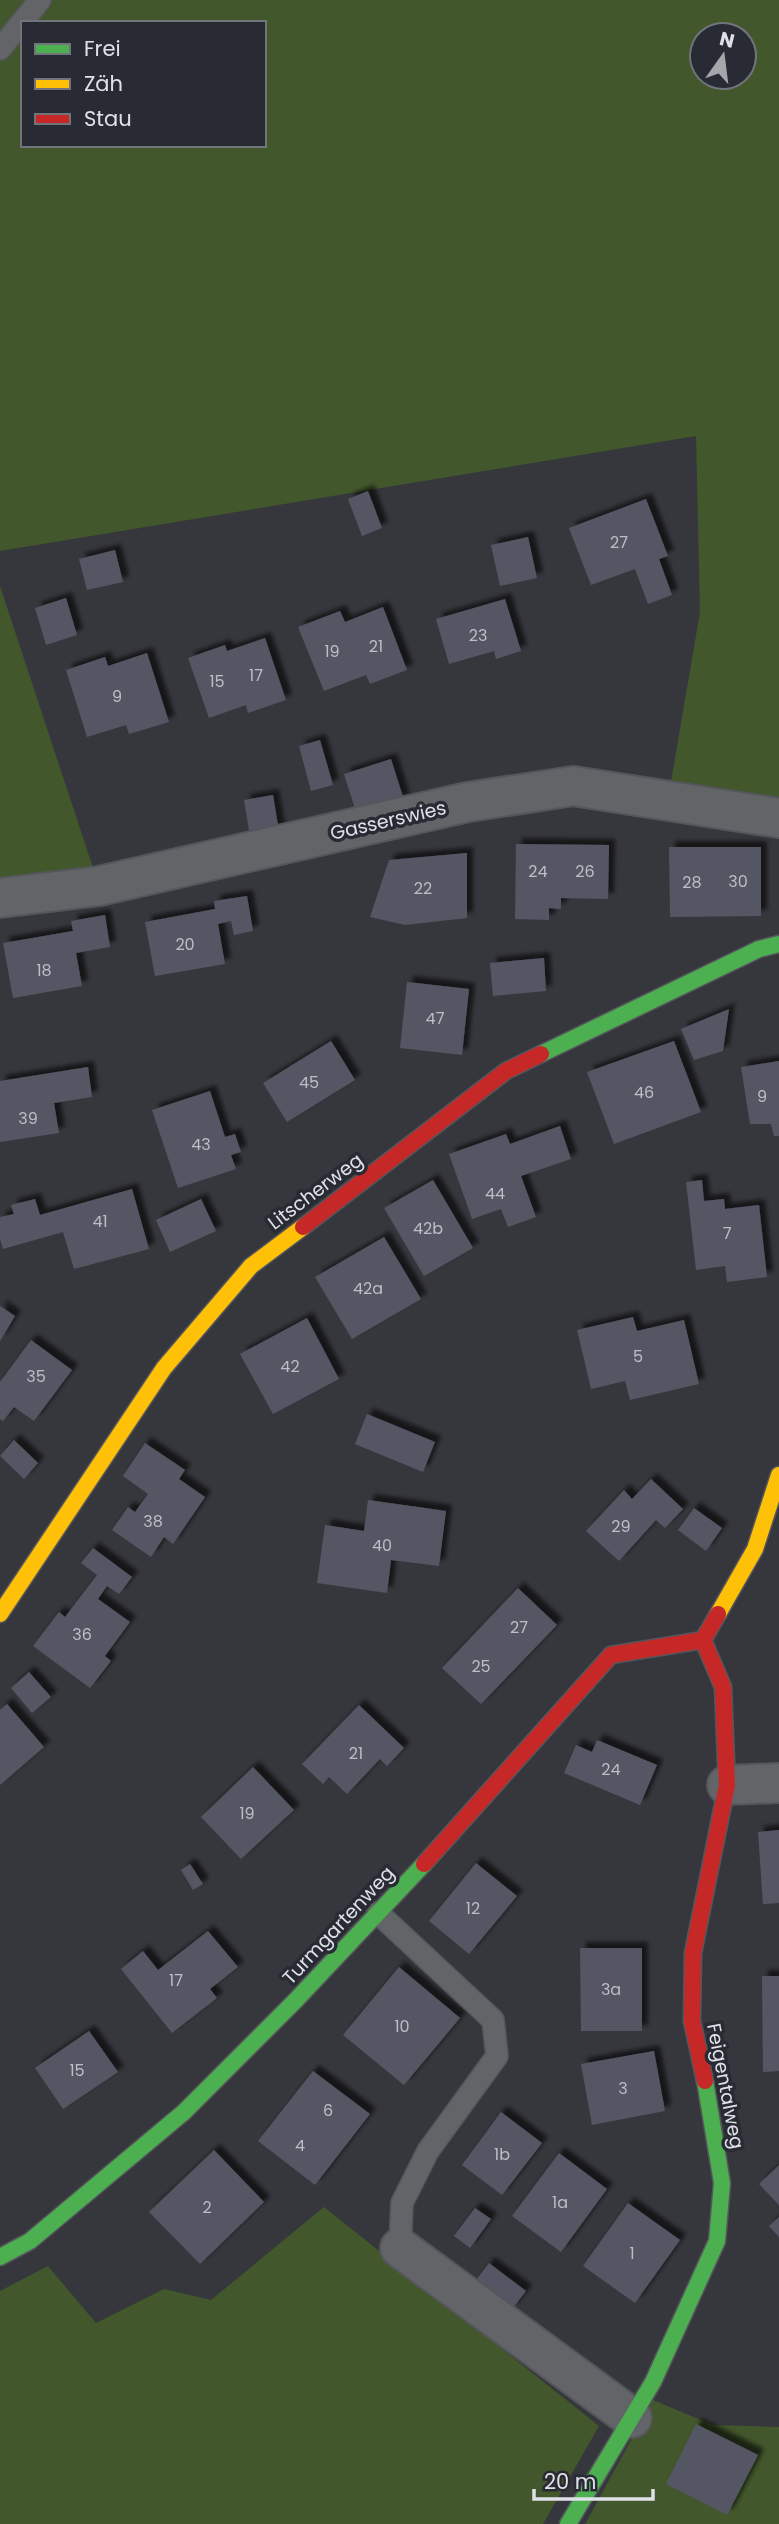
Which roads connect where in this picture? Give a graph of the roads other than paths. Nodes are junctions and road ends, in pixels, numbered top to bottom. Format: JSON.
{"nodes":[{"id":1,"x":40,"y":0,"type":"edge"},
{"id":2,"x":23,"y":21,"type":"edge"},
{"id":3,"x":21,"y":24,"type":"edge"},
{"id":4,"x":0,"y":50,"type":"edge"},
{"id":5,"x":779,"y":818,"type":"edge"},
{"id":6,"x":0,"y":898,"type":"edge"},
{"id":7,"x":779,"y":944,"type":"edge"},
{"id":8,"x":779,"y":1475,"type":"edge"},
{"id":9,"x":0,"y":1614,"type":"edge"},
{"id":10,"x":703,"y":1640,"type":"junction"},
{"id":11,"x":779,"y":1783,"type":"edge"},
{"id":12,"x":727,"y":1785,"type":"junction"},
{"id":13,"x":378,"y":1913,"type":"junction"},
{"id":14,"x":400,"y":2248,"type":"joint"},
{"id":15,"x":0,"y":2257,"type":"edge"},
{"id":16,"x":632,"y":2418,"type":"junction"},
{"id":17,"x":568,"y":2524,"type":"edge"}],
"edges":[{"from":1,"to":2,"type":"lane"},
{"from":3,"to":4,"type":"lane"},
{"from":5,"to":6,"type":"street","name":"Gasserswies"},
{"from":7,"to":9,"type":"street","name":"Litscherweg"},
{"from":8,"to":10,"type":"street"},
{"from":10,"to":12,"type":"street","name":"Feigentalweg"},
{"from":10,"to":13,"type":"street","name":"Turmgartenweg"},
{"from":11,"to":12,"type":"street"},
{"from":12,"to":16,"type":"street","name":"Feigentalweg"},
{"from":13,"to":14,"type":"lane"},
{"from":13,"to":15,"type":"street","name":"Turmgartenweg"},
{"from":14,"to":16,"type":"street"},
{"from":16,"to":17,"type":"street","name":"Feigentalweg"}]}
